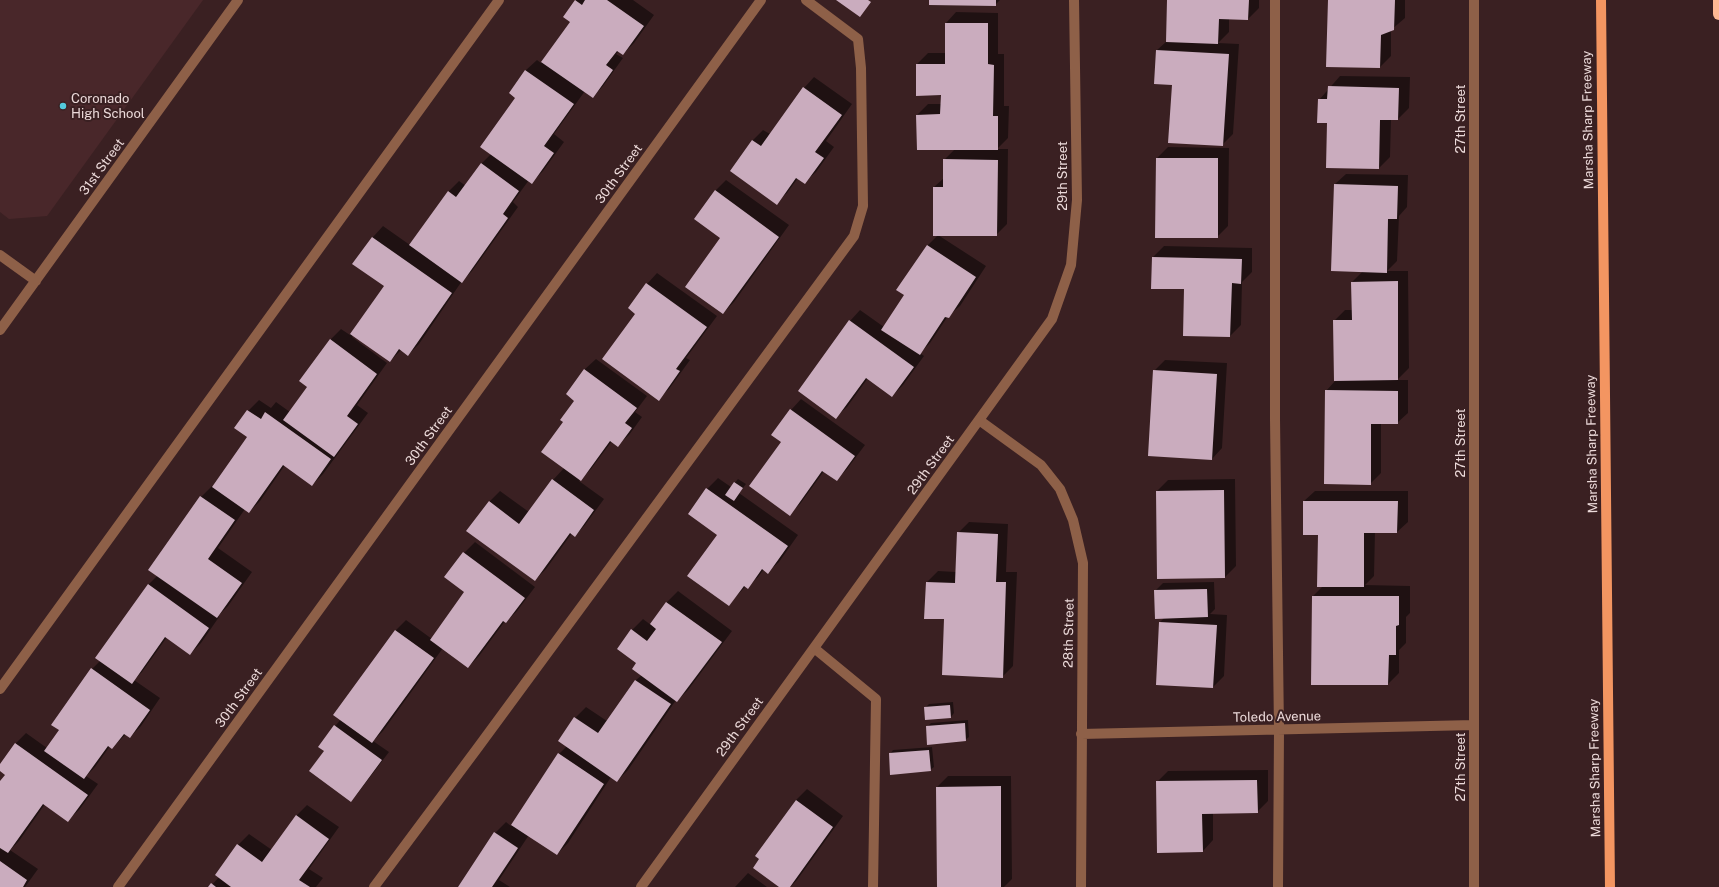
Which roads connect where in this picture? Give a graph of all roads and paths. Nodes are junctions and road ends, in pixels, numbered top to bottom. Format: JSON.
{"nodes":[{"id":1,"x":238,"y":0,"type":"edge"},
{"id":2,"x":500,"y":0,"type":"edge"},
{"id":3,"x":761,"y":0,"type":"edge"},
{"id":4,"x":806,"y":0,"type":"edge"},
{"id":5,"x":1074,"y":0,"type":"edge"},
{"id":6,"x":1275,"y":0,"type":"edge"},
{"id":7,"x":1474,"y":0,"type":"edge"},
{"id":8,"x":1601,"y":0,"type":"edge"},
{"id":9,"x":1719,"y":0,"type":"edge"},
{"id":10,"x":1719,"y":14,"type":"edge"},
{"id":11,"x":0,"y":255,"type":"edge"},
{"id":12,"x":36,"y":281,"type":"junction"},
{"id":13,"x":0,"y":330,"type":"edge"},
{"id":14,"x":979,"y":420,"type":"junction"},
{"id":15,"x":814,"y":648,"type":"junction"},
{"id":16,"x":0,"y":689,"type":"edge"},
{"id":17,"x":1474,"y":725,"type":"junction"},
{"id":18,"x":1279,"y":730,"type":"junction"},
{"id":19,"x":1081,"y":734,"type":"junction"},
{"id":20,"x":118,"y":887,"type":"edge"},
{"id":21,"x":374,"y":887,"type":"edge"},
{"id":22,"x":640,"y":887,"type":"edge"},
{"id":23,"x":873,"y":887,"type":"edge"},
{"id":24,"x":1081,"y":887,"type":"edge"},
{"id":25,"x":1278,"y":887,"type":"edge"},
{"id":26,"x":1474,"y":887,"type":"edge"},
{"id":27,"x":1610,"y":887,"type":"edge"}],
"edges":[{"from":1,"to":12,"type":"street","name":"31st Street"},
{"from":2,"to":16,"type":"street"},
{"from":3,"to":20,"type":"street","name":"30th Street"},
{"from":4,"to":21,"type":"street"},
{"from":5,"to":14,"type":"street","name":"29th Street"},
{"from":6,"to":18,"type":"street"},
{"from":7,"to":17,"type":"street","name":"27th Street"},
{"from":8,"to":27,"type":"main road","name":"Marsha Sharp Freeway"},
{"from":9,"to":10,"type":"highway"},
{"from":11,"to":12,"type":"street"},
{"from":12,"to":13,"type":"street","name":"31st Street"},
{"from":14,"to":15,"type":"street","name":"29th Street"},
{"from":14,"to":19,"type":"street","name":"28th Street"},
{"from":15,"to":22,"type":"street","name":"29th Street"},
{"from":15,"to":23,"type":"street"},
{"from":17,"to":18,"type":"street","name":"Toledo Avenue"},
{"from":17,"to":26,"type":"street","name":"27th Street"},
{"from":18,"to":19,"type":"street","name":"Toledo Avenue"},
{"from":18,"to":25,"type":"street"},
{"from":19,"to":24,"type":"street","name":"28th Street"}]}
